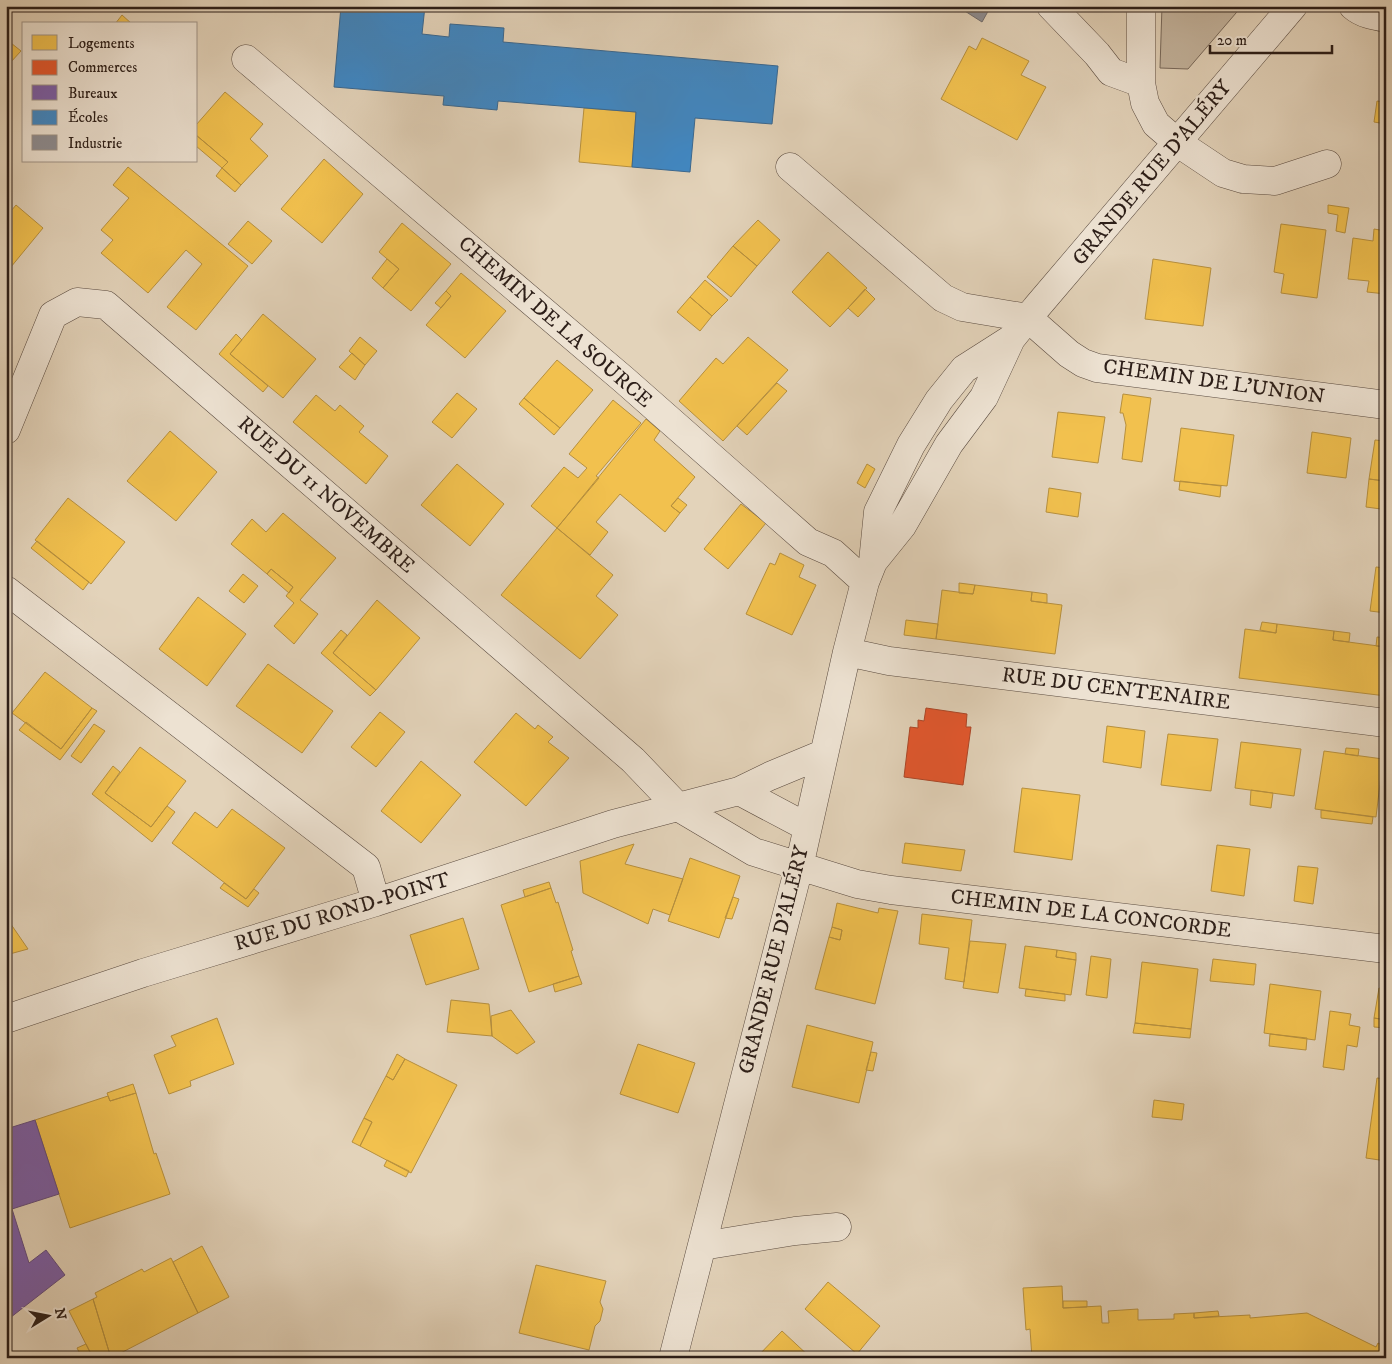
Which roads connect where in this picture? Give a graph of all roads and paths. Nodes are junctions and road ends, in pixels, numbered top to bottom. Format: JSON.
{"nodes":[{"id":1,"x":1051,"y":6,"type":"edge"},
{"id":2,"x":1141,"y":6,"type":"edge"},
{"id":3,"x":1293,"y":6,"type":"edge"},
{"id":4,"x":1353,"y":6,"type":"edge"},
{"id":5,"x":1386,"y":18,"type":"edge"},
{"id":6,"x":246,"y":59,"type":"dead end"},
{"id":7,"x":1141,"y":83,"type":"junction"},
{"id":8,"x":1178,"y":142,"type":"junction"},
{"id":9,"x":1327,"y":164,"type":"dead end"},
{"id":10,"x":790,"y":167,"type":"dead end"},
{"id":11,"x":1020,"y":329,"type":"junction"},
{"id":12,"x":1386,"y":405,"type":"edge"},
{"id":13,"x":6,"y":430,"type":"edge"},
{"id":14,"x":869,"y":572,"type":"junction"},
{"id":15,"x":6,"y":590,"type":"edge"},
{"id":16,"x":847,"y":652,"type":"junction"},
{"id":17,"x":1386,"y":723,"type":"edge"},
{"id":18,"x":824,"y":754,"type":"junction"},
{"id":19,"x":739,"y":791,"type":"junction"},
{"id":20,"x":678,"y":807,"type":"junction"},
{"id":21,"x":807,"y":827,"type":"junction"},
{"id":22,"x":798,"y":867,"type":"junction"},
{"id":23,"x":376,"y":902,"type":"junction"},
{"id":24,"x":1386,"y":949,"type":"edge"},
{"id":25,"x":6,"y":1019,"type":"edge"},
{"id":26,"x":837,"y":1227,"type":"dead end"},
{"id":27,"x":702,"y":1246,"type":"junction"},
{"id":28,"x":673,"y":1358,"type":"edge"}],
"edges":[{"from":1,"to":7,"type":"street"},
{"from":2,"to":7,"type":"street"},
{"from":3,"to":8,"type":"street","name":"GRANDE RUE D'ALÉRY"},
{"from":4,"to":5,"type":"street"},
{"from":6,"to":14,"type":"street","name":"CHEMIN DE LA SOURCE"},
{"from":7,"to":8,"type":"street"},
{"from":8,"to":9,"type":"street"},
{"from":8,"to":11,"type":"street","name":"GRANDE RUE D'ALÉRY"},
{"from":10,"to":11,"type":"street"},
{"from":11,"to":12,"type":"street","name":"CHEMIN DE L'UNION"},
{"from":11,"to":14,"type":"street","name":"GRANDE RUE D'ALÉRY"},
{"from":13,"to":20,"type":"street","name":"RUE DU 11 NOVEMBRE"},
{"from":14,"to":16,"type":"street","name":"GRANDE RUE D'ALÉRY"},
{"from":15,"to":23,"type":"street"},
{"from":16,"to":17,"type":"street","name":"RUE DU CENTENAIRE"},
{"from":16,"to":18,"type":"street","name":"GRANDE RUE D'ALÉRY"},
{"from":18,"to":19,"type":"street","name":"RUE DU ROND-POINT"},
{"from":18,"to":21,"type":"street","name":"GRANDE RUE D'ALÉRY"},
{"from":19,"to":20,"type":"street","name":"RUE DU ROND-POINT"},
{"from":19,"to":21,"type":"street"},
{"from":20,"to":22,"type":"street"},
{"from":20,"to":23,"type":"street","name":"RUE DU ROND-POINT"},
{"from":21,"to":22,"type":"street","name":"GRANDE RUE D'ALÉRY"},
{"from":22,"to":24,"type":"street","name":"CHEMIN DE LA CONCORDE"},
{"from":22,"to":27,"type":"street","name":"GRANDE RUE D'ALÉRY"},
{"from":23,"to":25,"type":"street","name":"RUE DU ROND-POINT"},
{"from":26,"to":27,"type":"street"},
{"from":27,"to":28,"type":"street","name":"GRANDE RUE D'ALÉRY"}]}
